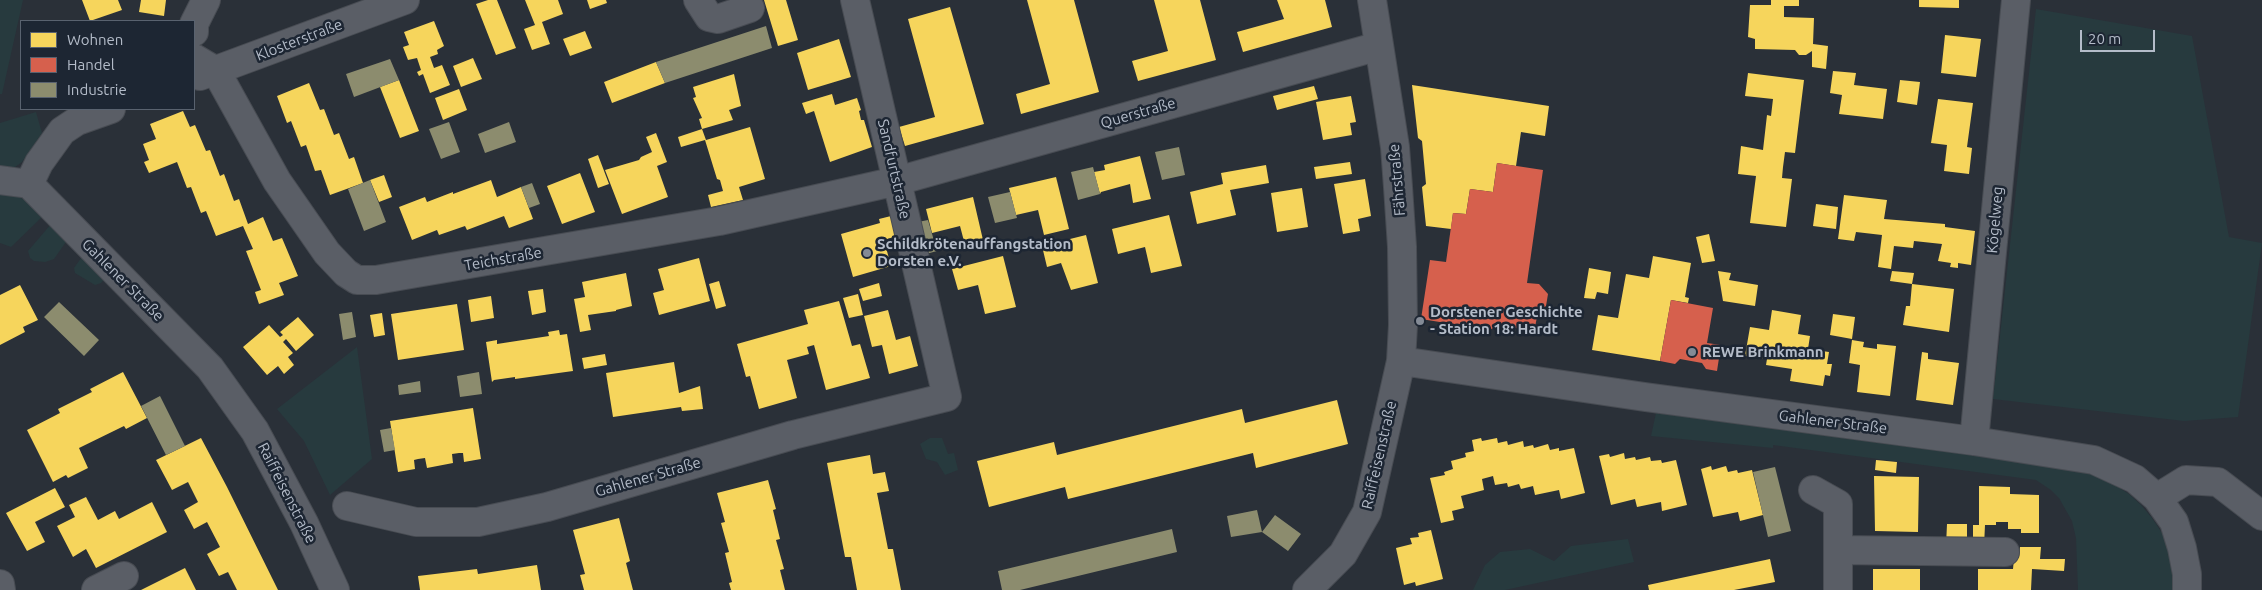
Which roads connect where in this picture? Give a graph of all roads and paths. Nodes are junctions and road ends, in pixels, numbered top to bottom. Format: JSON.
{"nodes":[{"id":1,"x":206,"y":0,"type":"edge"},
{"id":2,"x":405,"y":0,"type":"edge"},
{"id":3,"x":698,"y":0,"type":"edge"},
{"id":4,"x":855,"y":0,"type":"edge"},
{"id":5,"x":1372,"y":0,"type":"edge"},
{"id":6,"x":2016,"y":0,"type":"edge"},
{"id":7,"x":750,"y":8,"type":"dead end"},
{"id":8,"x":195,"y":22,"type":"edge"},
{"id":9,"x":1379,"y":46,"type":"junction"},
{"id":10,"x":201,"y":69,"type":"edge"},
{"id":11,"x":108,"y":110,"type":"edge"},
{"id":12,"x":0,"y":180,"type":"edge"},
{"id":13,"x":897,"y":181,"type":"junction"},
{"id":14,"x":29,"y":184,"type":"junction"},
{"id":15,"x":1401,"y":361,"type":"junction"},
{"id":16,"x":946,"y":397,"type":"joint"},
{"id":17,"x":233,"y":400,"type":"joint"},
{"id":18,"x":1974,"y":440,"type":"junction"},
{"id":19,"x":1813,"y":490,"type":"dead end"},
{"id":20,"x":2157,"y":498,"type":"junction"},
{"id":21,"x":347,"y":506,"type":"dead end"},
{"id":22,"x":2262,"y":516,"type":"edge"},
{"id":23,"x":1838,"y":550,"type":"junction"},
{"id":24,"x":2006,"y":552,"type":"dead end"},
{"id":25,"x":124,"y":576,"type":"dead end"},
{"id":26,"x":0,"y":584,"type":"edge"},
{"id":27,"x":1,"y":590,"type":"edge"},
{"id":28,"x":96,"y":590,"type":"edge"},
{"id":29,"x":335,"y":590,"type":"edge"},
{"id":30,"x":1307,"y":590,"type":"edge"},
{"id":31,"x":1838,"y":590,"type":"edge"},
{"id":32,"x":2187,"y":590,"type":"edge"}],
"edges":[{"from":1,"to":8,"type":"street"},
{"from":2,"to":10,"type":"street","name":"Klosterstraße"},
{"from":3,"to":7,"type":"street"},
{"from":4,"to":13,"type":"street","name":"Sandfurtstraße"},
{"from":5,"to":9,"type":"street","name":"Fährstraße"},
{"from":6,"to":18,"type":"street","name":"Kögelweg"},
{"from":9,"to":13,"type":"street","name":"Querstraße"},
{"from":9,"to":15,"type":"street","name":"Fährstraße"},
{"from":10,"to":13,"type":"street","name":"Teichstraße"},
{"from":11,"to":14,"type":"street"},
{"from":12,"to":14,"type":"street"},
{"from":13,"to":16,"type":"street","name":"Sandfurtstraße"},
{"from":14,"to":17,"type":"street","name":"Gahlener Straße"},
{"from":15,"to":18,"type":"street","name":"Gahlener Straße"},
{"from":15,"to":30,"type":"street","name":"Raiffeisenstraße"},
{"from":16,"to":21,"type":"street","name":"Gahlener Straße"},
{"from":17,"to":29,"type":"street","name":"Raiffeisenstraße"},
{"from":18,"to":20,"type":"street","name":"Gahlener Straße"},
{"from":19,"to":23,"type":"street"},
{"from":20,"to":22,"type":"street"},
{"from":20,"to":32,"type":"street","name":"Gahlener Straße"},
{"from":23,"to":24,"type":"street"},
{"from":23,"to":31,"type":"street"},
{"from":25,"to":28,"type":"street"},
{"from":26,"to":27,"type":"street"}]}
